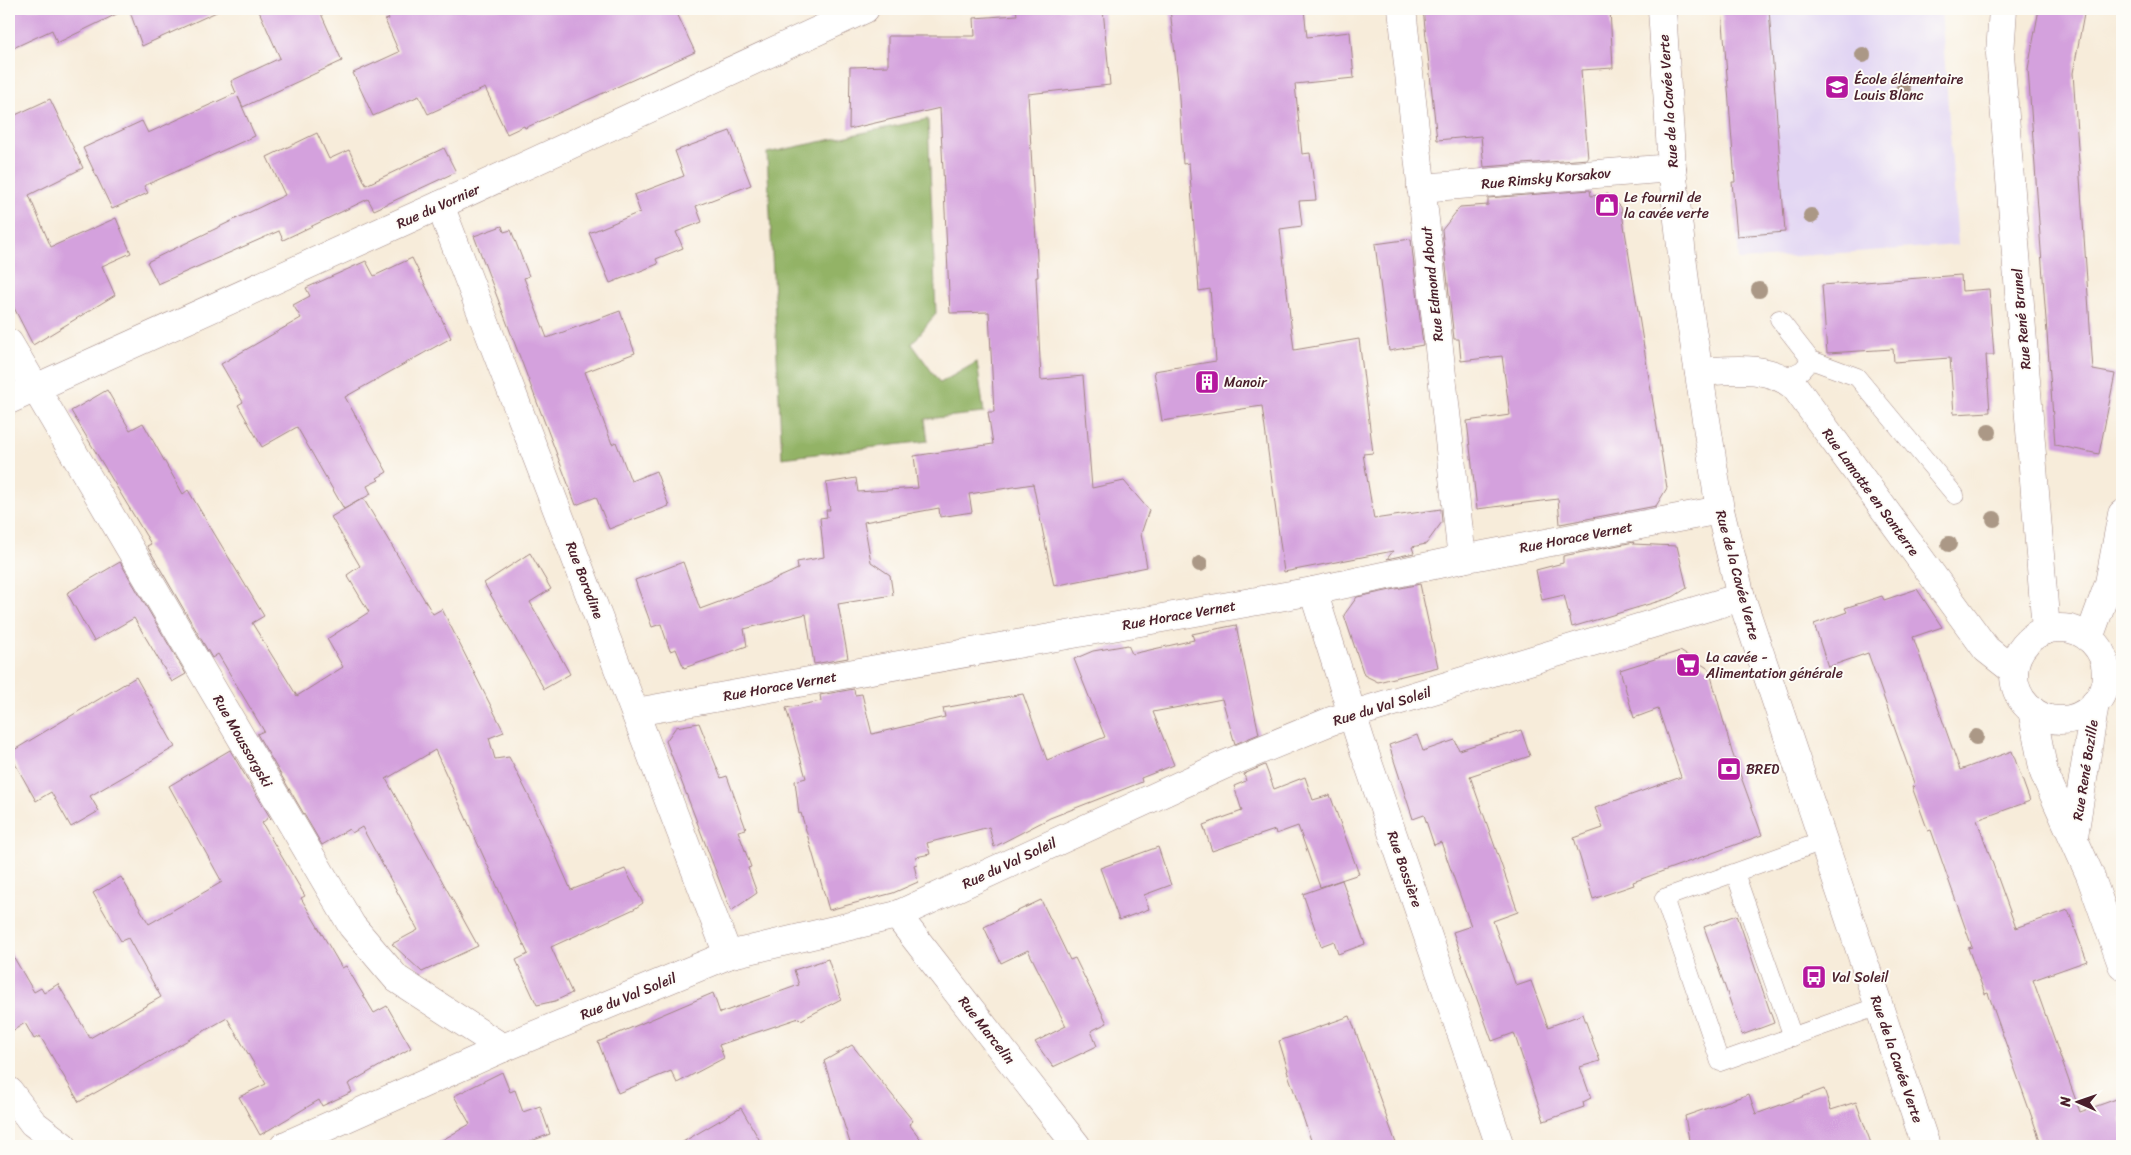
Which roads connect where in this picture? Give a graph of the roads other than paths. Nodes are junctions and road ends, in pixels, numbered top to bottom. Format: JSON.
{"nodes":[{"id":1,"x":865,"y":9,"type":"edge"},
{"id":2,"x":1402,"y":9,"type":"edge"},
{"id":3,"x":1662,"y":9,"type":"edge"},
{"id":4,"x":2003,"y":9,"type":"edge"},
{"id":5,"x":833,"y":16,"type":"edge"},
{"id":6,"x":1672,"y":168,"type":"junction"},
{"id":7,"x":1421,"y":188,"type":"junction"},
{"id":8,"x":440,"y":205,"type":"junction"},
{"id":9,"x":1779,"y":319,"type":"dead end"},
{"id":10,"x":9,"y":343,"type":"edge"},
{"id":11,"x":1811,"y":360,"type":"junction"},
{"id":12,"x":1699,"y":372,"type":"junction"},
{"id":13,"x":1785,"y":378,"type":"junction"},
{"id":14,"x":36,"y":387,"type":"junction"},
{"id":15,"x":9,"y":400,"type":"edge"},
{"id":16,"x":1955,"y":495,"type":"dead end"},
{"id":17,"x":1720,"y":510,"type":"junction"},
{"id":18,"x":2122,"y":514,"type":"edge"},
{"id":19,"x":1462,"y":559,"type":"junction"},
{"id":20,"x":1313,"y":591,"type":"junction"},
{"id":21,"x":1741,"y":597,"type":"junction"},
{"id":22,"x":2046,"y":630,"type":"junction"},
{"id":23,"x":2090,"y":638,"type":"junction"},
{"id":24,"x":2014,"y":672,"type":"junction"},
{"id":25,"x":2095,"y":703,"type":"junction"},
{"id":26,"x":2032,"y":710,"type":"junction"},
{"id":27,"x":636,"y":712,"type":"junction"},
{"id":28,"x":1353,"y":714,"type":"junction"},
{"id":29,"x":2074,"y":836,"type":"junction"},
{"id":30,"x":1823,"y":841,"type":"junction"},
{"id":31,"x":1735,"y":873,"type":"junction"},
{"id":32,"x":897,"y":915,"type":"junction"},
{"id":33,"x":728,"y":955,"type":"junction"},
{"id":34,"x":2122,"y":965,"type":"edge"},
{"id":35,"x":1879,"y":1006,"type":"junction"},
{"id":36,"x":1792,"y":1037,"type":"junction"},
{"id":37,"x":503,"y":1048,"type":"junction"},
{"id":38,"x":9,"y":1091,"type":"edge"},
{"id":39,"x":63,"y":1146,"type":"edge"},
{"id":40,"x":284,"y":1146,"type":"edge"},
{"id":41,"x":1077,"y":1146,"type":"edge"},
{"id":42,"x":1500,"y":1146,"type":"edge"},
{"id":43,"x":1926,"y":1146,"type":"edge"}],
"edges":[{"from":1,"to":5,"type":"street","name":"Rue du Vornier"},
{"from":2,"to":7,"type":"street","name":"Rue Edmond About"},
{"from":3,"to":6,"type":"street","name":"Rue de la Cavée Verte"},
{"from":4,"to":22,"type":"street","name":"Rue René Brunel"},
{"from":5,"to":8,"type":"street","name":"Rue du Vornier"},
{"from":6,"to":7,"type":"street","name":"Rue Rimsky Korsakov"},
{"from":6,"to":12,"type":"street","name":"Rue de la Cavée Verte"},
{"from":7,"to":19,"type":"street","name":"Rue Edmond About"},
{"from":8,"to":14,"type":"street","name":"Rue du Vornier"},
{"from":8,"to":27,"type":"street","name":"Rue Borodine"},
{"from":9,"to":11,"type":"lane"},
{"from":10,"to":14,"type":"street","name":"Rue Moussorgski"},
{"from":11,"to":13,"type":"lane"},
{"from":11,"to":16,"type":"lane"},
{"from":12,"to":13,"type":"street"},
{"from":12,"to":17,"type":"street","name":"Rue de la Cavée Verte"},
{"from":13,"to":24,"type":"street","name":"Rue Lamotte en Santerre"},
{"from":14,"to":15,"type":"street","name":"Rue du Vornier"},
{"from":14,"to":37,"type":"street","name":"Rue Moussorgski"},
{"from":17,"to":19,"type":"street","name":"Rue Horace Vernet"},
{"from":17,"to":21,"type":"street","name":"Rue de la Cavée Verte"},
{"from":18,"to":23,"type":"street"},
{"from":19,"to":20,"type":"street","name":"Rue Horace Vernet"},
{"from":20,"to":27,"type":"street","name":"Rue Horace Vernet"},
{"from":20,"to":28,"type":"street","name":"Rue Bossière"},
{"from":21,"to":28,"type":"street","name":"Rue du Val Soleil"},
{"from":21,"to":30,"type":"street","name":"Rue de la Cavée Verte"},
{"from":22,"to":23,"type":"street"},
{"from":22,"to":24,"type":"street"},
{"from":23,"to":25,"type":"street"},
{"from":24,"to":26,"type":"street"},
{"from":25,"to":26,"type":"street"},
{"from":25,"to":29,"type":"street","name":"Rue René Bazille"},
{"from":26,"to":29,"type":"street","name":"Rue René Bazille"},
{"from":27,"to":33,"type":"street","name":"Rue Borodine"},
{"from":28,"to":32,"type":"street","name":"Rue du Val Soleil"},
{"from":28,"to":42,"type":"street","name":"Rue Bossière"},
{"from":29,"to":34,"type":"street","name":"Rue René Bazille"},
{"from":30,"to":31,"type":"lane"},
{"from":30,"to":35,"type":"street","name":"Rue de la Cavée Verte"},
{"from":31,"to":36,"type":"lane"},
{"from":31,"to":36,"type":"lane"},
{"from":32,"to":33,"type":"street","name":"Rue du Val Soleil"},
{"from":32,"to":41,"type":"street","name":"Rue Marcelin"},
{"from":33,"to":37,"type":"street","name":"Rue du Val Soleil"},
{"from":35,"to":36,"type":"lane"},
{"from":35,"to":43,"type":"street","name":"Rue de la Cavée Verte"},
{"from":37,"to":40,"type":"street","name":"Rue du Val Soleil"},
{"from":38,"to":39,"type":"street"}]}
